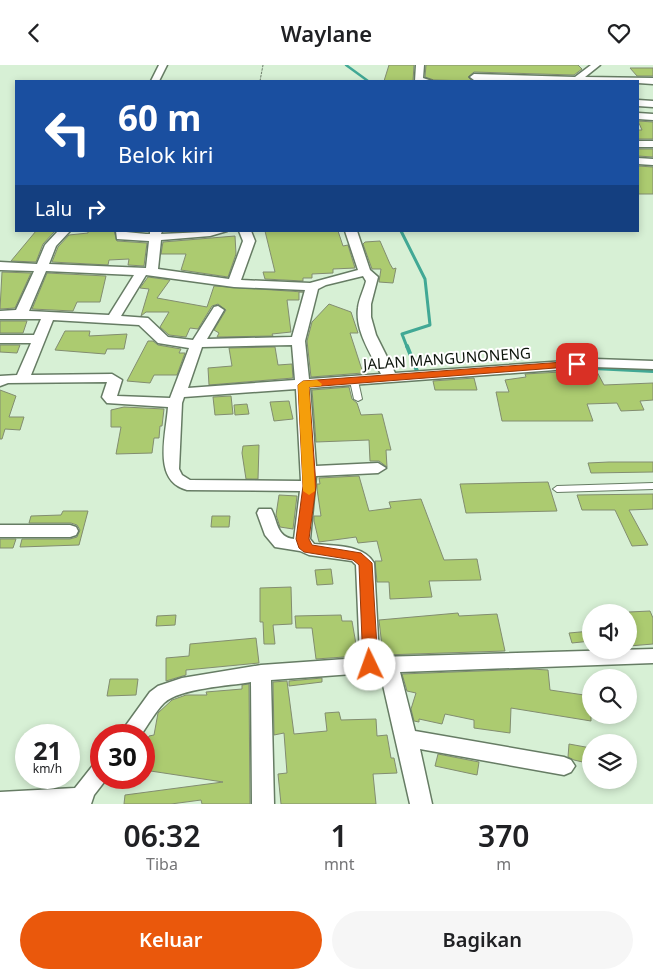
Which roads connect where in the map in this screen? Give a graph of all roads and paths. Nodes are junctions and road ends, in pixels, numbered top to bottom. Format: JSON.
{"nodes":[{"id":1,"x":163,"y":65,"type":"edge"},
{"id":2,"x":264,"y":65,"type":"edge"},
{"id":3,"x":420,"y":65,"type":"edge"},
{"id":4,"x":471,"y":65,"type":"edge"},
{"id":5,"x":596,"y":65,"type":"edge"},
{"id":6,"x":474,"y":79,"type":"edge"},
{"id":7,"x":156,"y":80,"type":"edge"},
{"id":8,"x":260,"y":80,"type":"edge"},
{"id":9,"x":418,"y":80,"type":"edge"},
{"id":10,"x":578,"y":80,"type":"edge"},
{"id":11,"x":639,"y":81,"type":"edge"},
{"id":12,"x":653,"y":81,"type":"edge"},
{"id":13,"x":639,"y":103,"type":"edge"},
{"id":14,"x":653,"y":104,"type":"edge"},
{"id":15,"x":639,"y":116,"type":"edge"},
{"id":16,"x":653,"y":117,"type":"edge"},
{"id":17,"x":639,"y":144,"type":"edge"},
{"id":18,"x":653,"y":144,"type":"edge"},
{"id":19,"x":639,"y":161,"type":"edge"},
{"id":20,"x":653,"y":161,"type":"edge"},
{"id":21,"x":64,"y":232,"type":"edge"},
{"id":22,"x":122,"y":232,"type":"edge"},
{"id":23,"x":216,"y":232,"type":"edge"},
{"id":24,"x":245,"y":232,"type":"edge"},
{"id":25,"x":351,"y":232,"type":"edge"},
{"id":26,"x":155,"y":234,"type":"edge"},
{"id":27,"x":0,"y":266,"type":"edge"},
{"id":28,"x":41,"y":267,"type":"junction"},
{"id":29,"x":147,"y":272,"type":"junction"},
{"id":30,"x":365,"y":273,"type":"junction"},
{"id":31,"x":234,"y":283,"type":"junction"},
{"id":32,"x":312,"y":287,"type":"junction"},
{"id":33,"x":218,"y":310,"type":"dead end"},
{"id":34,"x":21,"y":314,"type":"junction"},
{"id":35,"x":0,"y":315,"type":"edge"},
{"id":36,"x":48,"y":315,"type":"junction"},
{"id":37,"x":113,"y":319,"type":"junction"},
{"id":38,"x":0,"y":339,"type":"edge"},
{"id":39,"x":39,"y":339,"type":"junction"},
{"id":40,"x":298,"y":341,"type":"junction"},
{"id":41,"x":197,"y":344,"type":"junction"},
{"id":42,"x":653,"y":365,"type":"edge"},
{"id":43,"x":390,"y":378,"type":"junction"},
{"id":44,"x":22,"y":379,"type":"junction"},
{"id":45,"x":354,"y":381,"type":"junction"},
{"id":46,"x":0,"y":382,"type":"edge"},
{"id":47,"x":303,"y":385,"type":"junction"},
{"id":48,"x":176,"y":398,"type":"junction"},
{"id":49,"x":358,"y":399,"type":"dead end"},
{"id":50,"x":378,"y":468,"type":"dead end"},
{"id":51,"x":309,"y":478,"type":"junction"},
{"id":52,"x":653,"y":486,"type":"edge"},
{"id":53,"x":557,"y":489,"type":"dead end"},
{"id":54,"x":265,"y":513,"type":"dead end"},
{"id":55,"x":0,"y":531,"type":"edge"},
{"id":56,"x":70,"y":531,"type":"dead end"},
{"id":57,"x":304,"y":545,"type":"junction"},
{"id":58,"x":653,"y":656,"type":"edge"},
{"id":59,"x":379,"y":665,"type":"junction"},
{"id":60,"x":261,"y":673,"type":"junction"},
{"id":61,"x":138,"y":724,"type":"edge"},
{"id":62,"x":407,"y":738,"type":"junction"},
{"id":63,"x":564,"y":766,"type":"dead end"},
{"id":64,"x":90,"y":787,"type":"edge"},
{"id":65,"x":80,"y":801,"type":"edge"},
{"id":66,"x":0,"y":802,"type":"edge"},
{"id":67,"x":263,"y":804,"type":"edge"},
{"id":68,"x":421,"y":804,"type":"edge"}],
"edges":[{"from":1,"to":7,"type":"street"},
{"from":2,"to":8,"type":"path"},
{"from":3,"to":9,"type":"street"},
{"from":4,"to":6,"type":"street"},
{"from":5,"to":10,"type":"street"},
{"from":6,"to":10,"type":"street"},
{"from":11,"to":12,"type":"street"},
{"from":13,"to":14,"type":"street"},
{"from":15,"to":16,"type":"street"},
{"from":17,"to":18,"type":"street"},
{"from":19,"to":20,"type":"street"},
{"from":21,"to":28,"type":"street"},
{"from":22,"to":26,"type":"street"},
{"from":23,"to":26,"type":"street"},
{"from":24,"to":31,"type":"street"},
{"from":25,"to":30,"type":"street"},
{"from":26,"to":29,"type":"street"},
{"from":27,"to":28,"type":"street"},
{"from":28,"to":29,"type":"street"},
{"from":28,"to":34,"type":"street"},
{"from":29,"to":31,"type":"street"},
{"from":29,"to":37,"type":"street"},
{"from":30,"to":32,"type":"street"},
{"from":30,"to":43,"type":"street"},
{"from":31,"to":32,"type":"street"},
{"from":32,"to":40,"type":"street"},
{"from":33,"to":41,"type":"street"},
{"from":34,"to":35,"type":"street"},
{"from":34,"to":36,"type":"street"},
{"from":36,"to":37,"type":"street"},
{"from":36,"to":39,"type":"street"},
{"from":37,"to":41,"type":"street"},
{"from":38,"to":39,"type":"street"},
{"from":39,"to":44,"type":"street"},
{"from":40,"to":41,"type":"street"},
{"from":40,"to":47,"type":"street"},
{"from":41,"to":48,"type":"street"},
{"from":42,"to":43,"type":"street","name":"JALAN MANGUNONENG"},
{"from":43,"to":45,"type":"street","name":"JALAN MANGUNONENG"},
{"from":44,"to":46,"type":"street"},
{"from":44,"to":48,"type":"street","name":"JALAN MANGUNONENG"},
{"from":45,"to":47,"type":"street","name":"JALAN MANGUNONENG"},
{"from":45,"to":49,"type":"lane"},
{"from":47,"to":48,"type":"street","name":"JALAN MANGUNONENG"},
{"from":47,"to":51,"type":"street"},
{"from":48,"to":51,"type":"street"},
{"from":50,"to":51,"type":"street"},
{"from":51,"to":57,"type":"street"},
{"from":52,"to":53,"type":"lane"},
{"from":54,"to":57,"type":"street"},
{"from":55,"to":56,"type":"street"},
{"from":57,"to":59,"type":"street"},
{"from":58,"to":59,"type":"street"},
{"from":59,"to":60,"type":"street"},
{"from":59,"to":62,"type":"street"},
{"from":60,"to":61,"type":"street"},
{"from":60,"to":67,"type":"street"},
{"from":62,"to":63,"type":"street"},
{"from":62,"to":68,"type":"street"},
{"from":64,"to":65,"type":"street"},
{"from":65,"to":66,"type":"street"}]}
